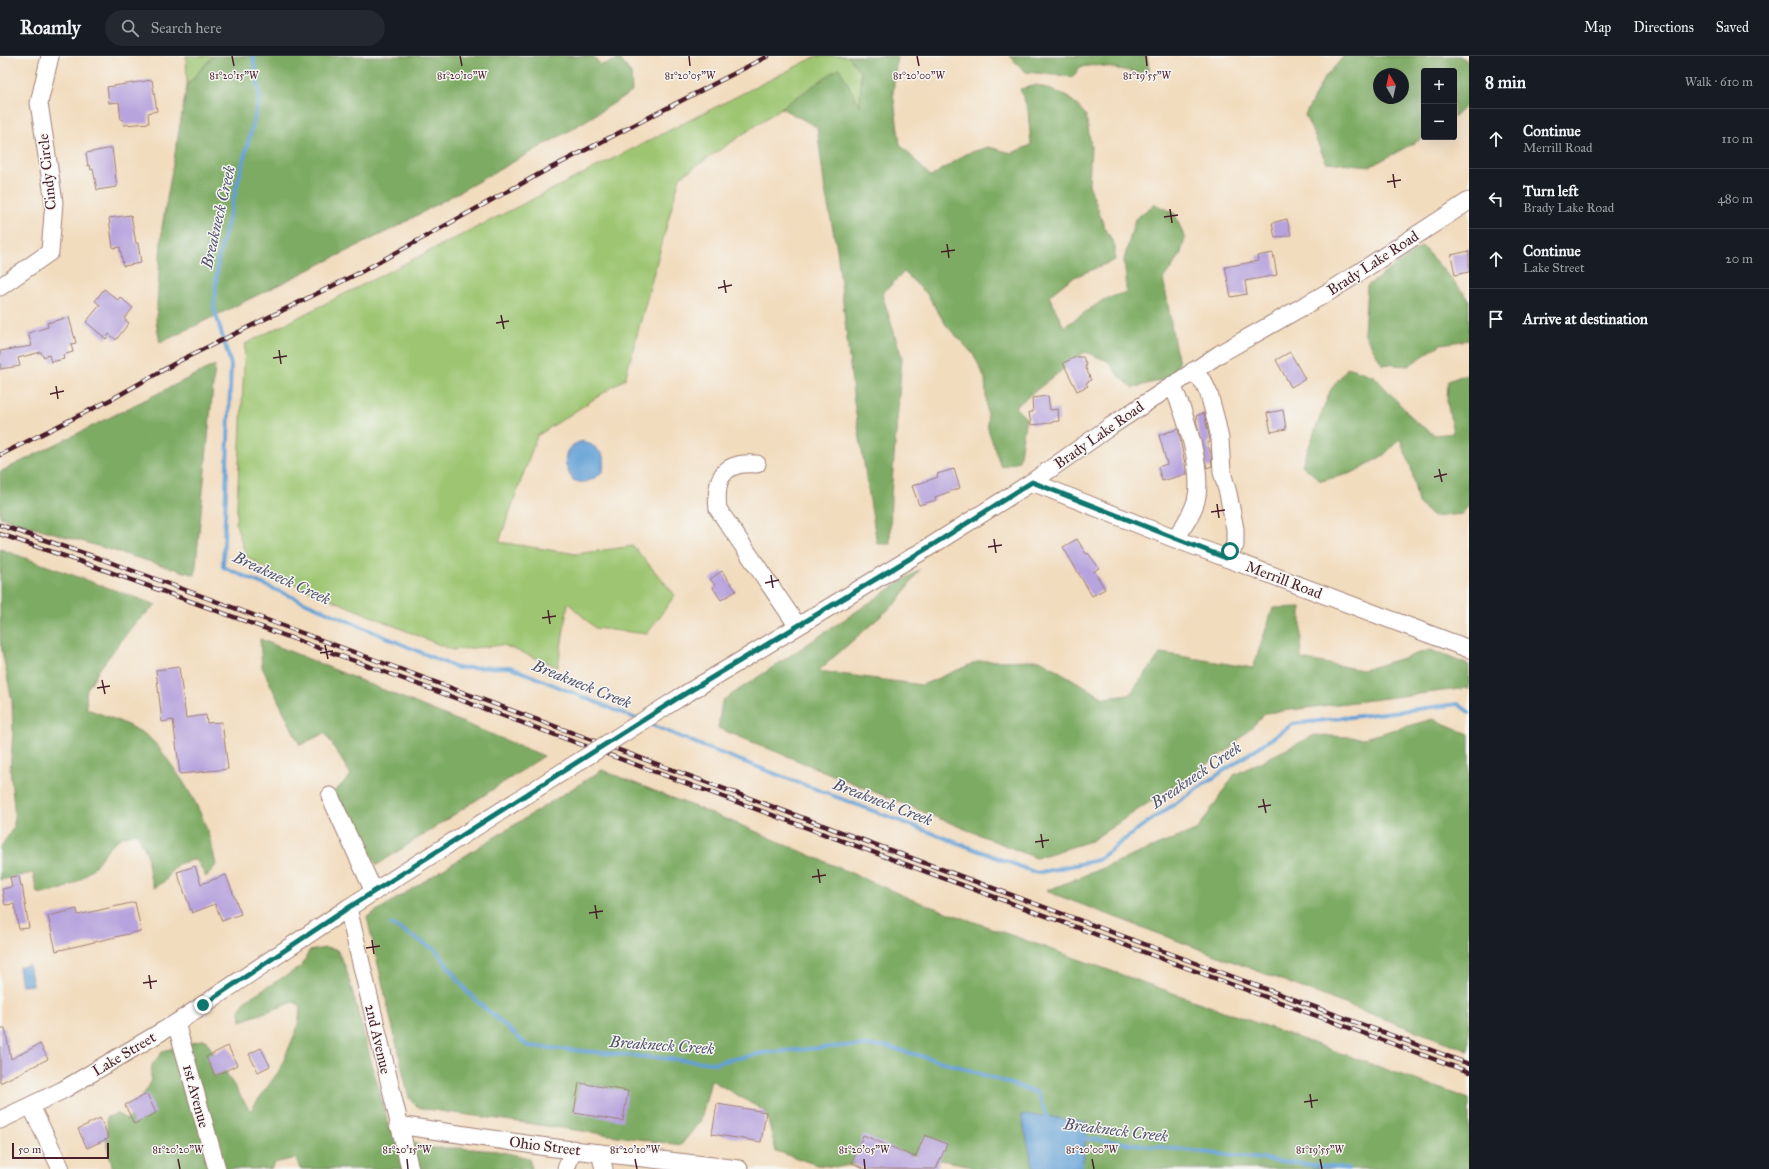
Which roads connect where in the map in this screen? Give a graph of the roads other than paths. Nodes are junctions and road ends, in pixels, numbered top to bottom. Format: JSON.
{"nodes":[{"id":1,"x":50,"y":56,"type":"edge"},
{"id":2,"x":1469,"y":201,"type":"edge"},
{"id":3,"x":0,"y":287,"type":"edge"},
{"id":4,"x":1193,"y":372,"type":"junction"},
{"id":5,"x":1172,"y":385,"type":"junction"},
{"id":6,"x":757,"y":464,"type":"dead end"},
{"id":7,"x":1032,"y":482,"type":"junction"},
{"id":8,"x":1176,"y":539,"type":"junction"},
{"id":9,"x":1226,"y":558,"type":"junction"},
{"id":10,"x":797,"y":625,"type":"junction"},
{"id":11,"x":1469,"y":649,"type":"edge"},
{"id":12,"x":330,"y":796,"type":"dead end"},
{"id":13,"x":374,"y":892,"type":"junction"},
{"id":14,"x":348,"y":908,"type":"junction"},
{"id":15,"x":242,"y":978,"type":"joint"},
{"id":16,"x":176,"y":1023,"type":"junction"},
{"id":17,"x":31,"y":1106,"type":"junction"},
{"id":18,"x":0,"y":1120,"type":"edge"},
{"id":19,"x":398,"y":1125,"type":"junction"},
{"id":20,"x":573,"y":1149,"type":"junction"},
{"id":21,"x":602,"y":1161,"type":"edge"},
{"id":22,"x":61,"y":1169,"type":"edge"},
{"id":23,"x":216,"y":1169,"type":"edge"},
{"id":24,"x":410,"y":1169,"type":"edge"},
{"id":25,"x":566,"y":1169,"type":"edge"},
{"id":26,"x":739,"y":1169,"type":"edge"}],
"edges":[{"from":1,"to":3,"type":"street","name":"Cindy Circle"},
{"from":2,"to":4,"type":"street","name":"Brady Lake Road"},
{"from":4,"to":5,"type":"street","name":"Brady Lake Road"},
{"from":4,"to":9,"type":"street"},
{"from":5,"to":7,"type":"street","name":"Brady Lake Road"},
{"from":5,"to":8,"type":"street"},
{"from":6,"to":10,"type":"street"},
{"from":7,"to":8,"type":"street","name":"Merrill Road"},
{"from":7,"to":10,"type":"street","name":"Brady Lake Road"},
{"from":8,"to":9,"type":"street","name":"Merrill Road"},
{"from":9,"to":11,"type":"street","name":"Merrill Road"},
{"from":10,"to":13,"type":"street","name":"Brady Lake Road","bridge":true},
{"from":12,"to":13,"type":"street"},
{"from":13,"to":14,"type":"street","name":"Brady Lake Road"},
{"from":14,"to":15,"type":"street","name":"Brady Lake Road"},
{"from":14,"to":19,"type":"street","name":"2nd Avenue"},
{"from":15,"to":16,"type":"street","name":"Lake Street"},
{"from":16,"to":17,"type":"street","name":"Lake Street"},
{"from":16,"to":23,"type":"street","name":"1st Avenue"},
{"from":17,"to":18,"type":"street","name":"Lake Street"},
{"from":17,"to":22,"type":"street"},
{"from":19,"to":20,"type":"street","name":"Ohio Street"},
{"from":19,"to":24,"type":"street","name":"2nd Avenue"},
{"from":20,"to":21,"type":"street","name":"Ohio Street"},
{"from":20,"to":25,"type":"street"},
{"from":21,"to":26,"type":"street","name":"Ohio Street"}]}
